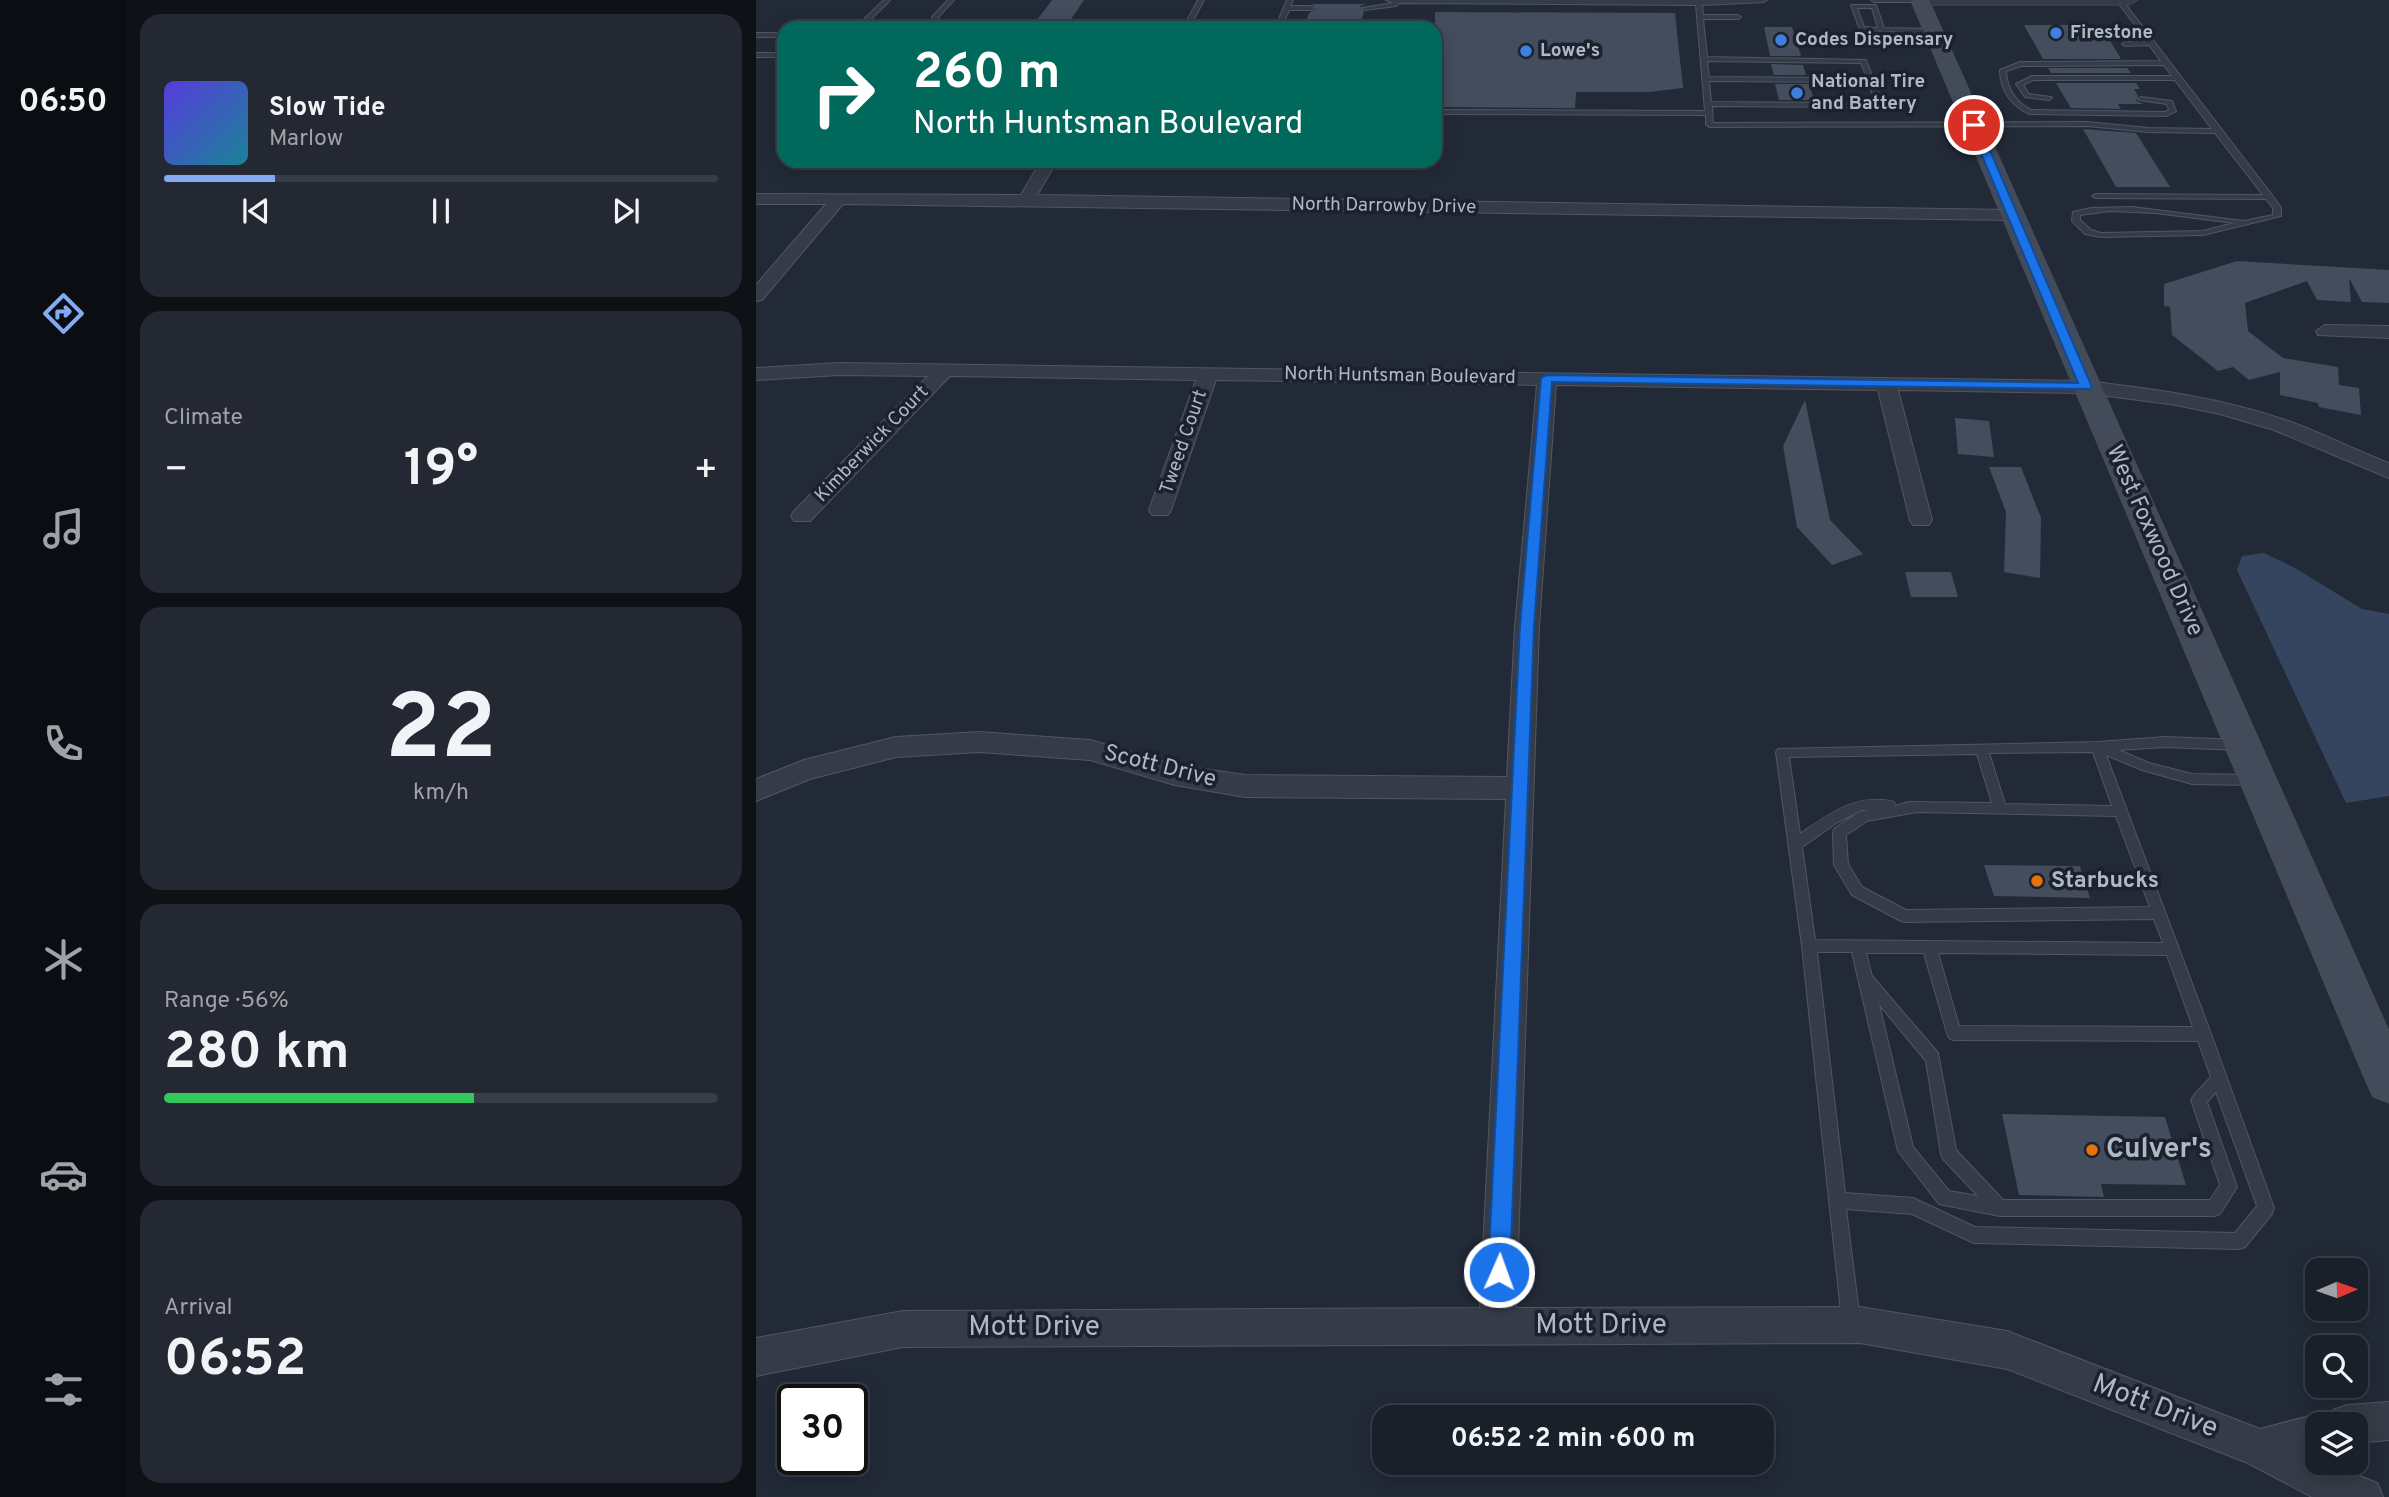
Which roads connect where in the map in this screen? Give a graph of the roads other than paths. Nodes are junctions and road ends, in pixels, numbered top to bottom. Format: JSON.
{"nodes":[{"id":1,"x":887,"y":0,"type":"edge"},
{"id":2,"x":951,"y":0,"type":"edge"},
{"id":3,"x":1201,"y":0,"type":"edge"},
{"id":4,"x":1290,"y":0,"type":"edge"},
{"id":5,"x":1389,"y":0,"type":"edge"},
{"id":6,"x":1764,"y":0,"type":"edge"},
{"id":7,"x":1874,"y":0,"type":"edge"},
{"id":8,"x":1921,"y":0,"type":"edge"},
{"id":9,"x":2123,"y":0,"type":"edge"},
{"id":10,"x":1699,"y":2,"type":"edge"},
{"id":11,"x":1407,"y":3,"type":"junction"},
{"id":12,"x":1286,"y":8,"type":"junction"},
{"id":13,"x":1311,"y":8,"type":"dead end"},
{"id":14,"x":1365,"y":8,"type":"dead end"},
{"id":15,"x":1700,"y":17,"type":"junction"},
{"id":16,"x":1738,"y":17,"type":"dead end"},
{"id":17,"x":865,"y":21,"type":"edge"},
{"id":18,"x":937,"y":21,"type":"edge"},
{"id":19,"x":1190,"y":21,"type":"edge"},
{"id":20,"x":1281,"y":21,"type":"edge"},
{"id":21,"x":1882,"y":30,"type":"junction"},
{"id":22,"x":1934,"y":31,"type":"junction"},
{"id":23,"x":756,"y":35,"type":"edge"},
{"id":24,"x":777,"y":35,"type":"edge"},
{"id":25,"x":2152,"y":43,"type":"junction"},
{"id":26,"x":2125,"y":44,"type":"dead end"},
{"id":27,"x":756,"y":55,"type":"edge"},
{"id":28,"x":777,"y":55,"type":"edge"},
{"id":29,"x":1704,"y":59,"type":"junction"},
{"id":30,"x":2166,"y":63,"type":"junction"},
{"id":31,"x":2178,"y":78,"type":"junction"},
{"id":32,"x":1706,"y":79,"type":"junction"},
{"id":33,"x":1871,"y":80,"type":"junction"},
{"id":34,"x":2049,"y":98,"type":"dead end"},
{"id":35,"x":2141,"y":99,"type":"dead end"},
{"id":36,"x":1709,"y":104,"type":"junction"},
{"id":37,"x":1442,"y":112,"type":"edge"},
{"id":38,"x":1709,"y":113,"type":"junction"},
{"id":39,"x":1974,"y":125,"type":"junction"},
{"id":40,"x":2217,"y":131,"type":"junction"},
{"id":41,"x":1045,"y":168,"type":"edge"},
{"id":42,"x":2096,"y":196,"type":"dead end"},
{"id":43,"x":2269,"y":197,"type":"junction"},
{"id":44,"x":756,"y":199,"type":"edge"},
{"id":45,"x":839,"y":199,"type":"junction"},
{"id":46,"x":1026,"y":200,"type":"junction"},
{"id":47,"x":2012,"y":215,"type":"junction"},
{"id":48,"x":2241,"y":222,"type":"junction"},
{"id":49,"x":756,"y":296,"type":"edge"},
{"id":50,"x":2325,"y":331,"type":"dead end"},
{"id":51,"x":2389,"y":332,"type":"edge"},
{"id":52,"x":943,"y":372,"type":"junction"},
{"id":53,"x":1208,"y":373,"type":"junction"},
{"id":54,"x":756,"y":374,"type":"edge"},
{"id":55,"x":1547,"y":378,"type":"junction"},
{"id":56,"x":1887,"y":385,"type":"junction"},
{"id":57,"x":2086,"y":387,"type":"junction"},
{"id":58,"x":2389,"y":471,"type":"edge"},
{"id":59,"x":1160,"y":510,"type":"dead end"},
{"id":60,"x":802,"y":516,"type":"dead end"},
{"id":61,"x":1921,"y":520,"type":"dead end"},
{"id":62,"x":2243,"y":745,"type":"junction"},
{"id":63,"x":2097,"y":747,"type":"junction"},
{"id":64,"x":1982,"y":748,"type":"junction"},
{"id":65,"x":2258,"y":780,"type":"junction"},
{"id":66,"x":1519,"y":788,"type":"junction"},
{"id":67,"x":756,"y":789,"type":"edge"},
{"id":68,"x":1914,"y":808,"type":"junction"},
{"id":69,"x":2000,"y":809,"type":"junction"},
{"id":70,"x":2121,"y":811,"type":"junction"},
{"id":71,"x":1795,"y":845,"type":"junction"},
{"id":72,"x":2159,"y":913,"type":"junction"},
{"id":73,"x":1809,"y":946,"type":"junction"},
{"id":74,"x":1858,"y":947,"type":"junction"},
{"id":75,"x":1928,"y":947,"type":"junction"},
{"id":76,"x":2172,"y":949,"type":"junction"},
{"id":77,"x":1866,"y":978,"type":"junction"},
{"id":78,"x":2204,"y":1034,"type":"junction"},
{"id":79,"x":2220,"y":1078,"type":"junction"},
{"id":80,"x":2389,"y":1082,"type":"edge"},
{"id":81,"x":1837,"y":1200,"type":"junction"},
{"id":82,"x":2000,"y":1208,"type":"junction"},
{"id":83,"x":1852,"y":1325,"type":"junction"},
{"id":84,"x":1497,"y":1326,"type":"junction"},
{"id":85,"x":756,"y":1357,"type":"edge"},
{"id":86,"x":2389,"y":1421,"type":"edge"},
{"id":87,"x":2368,"y":1422,"type":"edge"},
{"id":88,"x":2305,"y":1436,"type":"edge"},
{"id":89,"x":2260,"y":1448,"type":"junction"},
{"id":90,"x":2364,"y":1497,"type":"edge"}],
"edges":[{"from":1,"to":17,"type":"lane"},
{"from":2,"to":18,"type":"lane"},
{"from":3,"to":19,"type":"lane"},
{"from":4,"to":12,"type":"lane"},
{"from":5,"to":11,"type":"lane"},
{"from":6,"to":10,"type":"lane"},
{"from":7,"to":8,"type":"lane"},
{"from":8,"to":9,"type":"street"},
{"from":8,"to":22,"type":"main road","name":"West Foxwood Drive"},
{"from":9,"to":25,"type":"lane"},
{"from":10,"to":11,"type":"lane"},
{"from":10,"to":15,"type":"lane"},
{"from":11,"to":14,"type":"lane"},
{"from":12,"to":13,"type":"lane"},
{"from":12,"to":20,"type":"lane"},
{"from":15,"to":16,"type":"lane"},
{"from":15,"to":29,"type":"lane"},
{"from":21,"to":21,"type":"lane"},
{"from":21,"to":22,"type":"lane"},
{"from":22,"to":39,"type":"main road","name":"West Foxwood Drive"},
{"from":23,"to":24,"type":"lane"},
{"from":25,"to":26,"type":"lane"},
{"from":25,"to":30,"type":"lane"},
{"from":27,"to":28,"type":"lane"},
{"from":29,"to":32,"type":"lane"},
{"from":29,"to":33,"type":"lane"},
{"from":30,"to":31,"type":"lane"},
{"from":30,"to":35,"type":"lane"},
{"from":31,"to":34,"type":"lane"},
{"from":31,"to":40,"type":"lane"},
{"from":32,"to":33,"type":"lane"},
{"from":32,"to":36,"type":"lane"},
{"from":33,"to":36,"type":"lane"},
{"from":36,"to":38,"type":"lane"},
{"from":37,"to":38,"type":"lane"},
{"from":38,"to":39,"type":"lane"},
{"from":39,"to":40,"type":"lane"},
{"from":39,"to":47,"type":"main road","name":"West Foxwood Drive"},
{"from":40,"to":43,"type":"lane"},
{"from":41,"to":46,"type":"street"},
{"from":42,"to":43,"type":"lane"},
{"from":43,"to":48,"type":"lane"},
{"from":44,"to":45,"type":"street","name":"North Darrowby Drive"},
{"from":45,"to":46,"type":"street","name":"North Darrowby Drive"},
{"from":45,"to":49,"type":"street"},
{"from":46,"to":47,"type":"street","name":"North Darrowby Drive"},
{"from":47,"to":57,"type":"main road","name":"West Foxwood Drive"},
{"from":48,"to":48,"type":"lane"},
{"from":50,"to":51,"type":"street"},
{"from":52,"to":53,"type":"street","name":"North Huntsman Boulevard"},
{"from":52,"to":54,"type":"street","name":"North Huntsman Boulevard"},
{"from":52,"to":60,"type":"street","name":"Kimberwick Court"},
{"from":53,"to":55,"type":"street","name":"North Huntsman Boulevard"},
{"from":53,"to":59,"type":"street","name":"Tweed Court"},
{"from":55,"to":56,"type":"street","name":"North Huntsman Boulevard"},
{"from":55,"to":66,"type":"street"},
{"from":56,"to":57,"type":"street","name":"North Huntsman Boulevard"},
{"from":56,"to":61,"type":"street"},
{"from":57,"to":58,"type":"street","name":"North Huntsman Boulevard"},
{"from":57,"to":62,"type":"main road","name":"West Foxwood Drive"},
{"from":62,"to":63,"type":"lane"},
{"from":62,"to":65,"type":"main road","name":"West Foxwood Drive"},
{"from":63,"to":64,"type":"lane"},
{"from":63,"to":65,"type":"lane"},
{"from":63,"to":70,"type":"lane"},
{"from":64,"to":69,"type":"lane"},
{"from":64,"to":71,"type":"lane"},
{"from":65,"to":80,"type":"main road","name":"West Foxwood Drive"},
{"from":66,"to":67,"type":"street","name":"Scott Drive"},
{"from":66,"to":84,"type":"street"},
{"from":68,"to":69,"type":"lane"},
{"from":68,"to":71,"type":"lane"},
{"from":68,"to":72,"type":"lane"},
{"from":69,"to":70,"type":"lane"},
{"from":70,"to":72,"type":"lane"},
{"from":71,"to":73,"type":"lane"},
{"from":72,"to":76,"type":"lane"},
{"from":73,"to":74,"type":"lane"},
{"from":73,"to":81,"type":"lane"},
{"from":74,"to":75,"type":"lane"},
{"from":74,"to":77,"type":"lane"},
{"from":75,"to":76,"type":"lane"},
{"from":75,"to":78,"type":"lane"},
{"from":76,"to":78,"type":"lane"},
{"from":77,"to":82,"type":"lane"},
{"from":77,"to":82,"type":"lane"},
{"from":78,"to":79,"type":"lane"},
{"from":79,"to":81,"type":"lane"},
{"from":79,"to":82,"type":"lane"},
{"from":81,"to":83,"type":"lane"},
{"from":83,"to":84,"type":"street","name":"Mott Drive"},
{"from":83,"to":89,"type":"street","name":"Mott Drive"},
{"from":84,"to":85,"type":"street","name":"Mott Drive"},
{"from":86,"to":87,"type":"street"},
{"from":88,"to":89,"type":"street"},
{"from":89,"to":90,"type":"street","name":"Mott Drive"}]}
